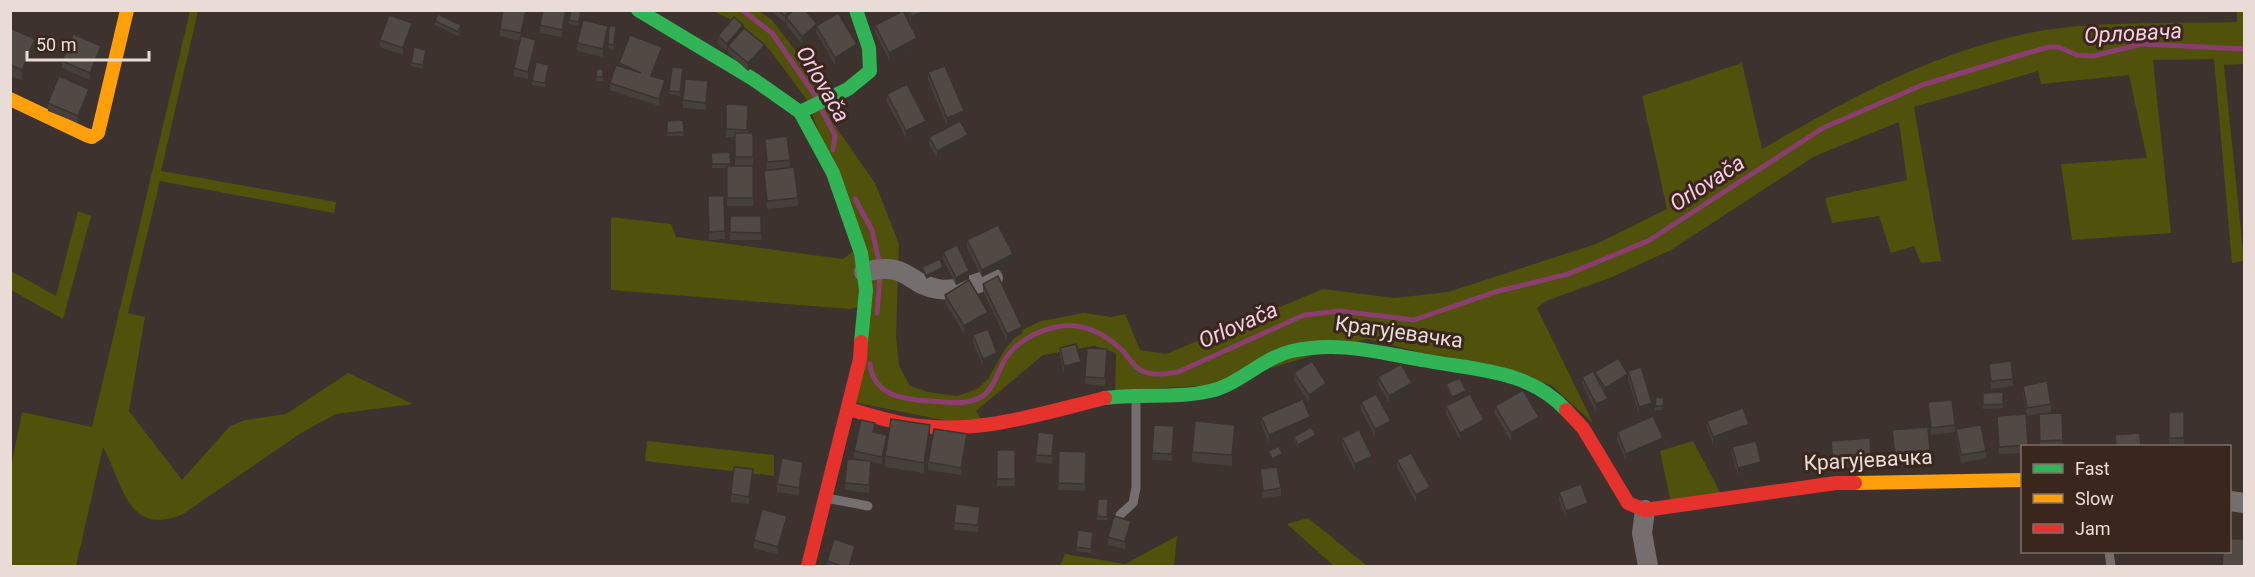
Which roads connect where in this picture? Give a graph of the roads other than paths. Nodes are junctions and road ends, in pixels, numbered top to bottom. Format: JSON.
{"nodes":[{"id":1,"x":127,"y":10,"type":"edge"},
{"id":2,"x":638,"y":10,"type":"edge"},
{"id":3,"x":856,"y":10,"type":"edge"},
{"id":4,"x":10,"y":99,"type":"edge"},
{"id":5,"x":800,"y":112,"type":"junction"},
{"id":6,"x":878,"y":270,"type":"junction"},
{"id":7,"x":993,"y":278,"type":"edge"},
{"id":8,"x":1136,"y":396,"type":"junction"},
{"id":9,"x":848,"y":409,"type":"junction"},
{"id":10,"x":2021,"y":480,"type":"edge"},
{"id":11,"x":824,"y":497,"type":"junction"},
{"id":12,"x":868,"y":506,"type":"dead end"},
{"id":13,"x":1645,"y":510,"type":"junction"},
{"id":14,"x":1120,"y":515,"type":"edge"},
{"id":15,"x":808,"y":567,"type":"edge"},
{"id":16,"x":1648,"y":567,"type":"edge"}],
"edges":[{"from":1,"to":4,"type":"street"},
{"from":2,"to":5,"type":"street"},
{"from":3,"to":5,"type":"street"},
{"from":5,"to":6,"type":"street"},
{"from":6,"to":7,"type":"street"},
{"from":6,"to":9,"type":"street"},
{"from":8,"to":9,"type":"street","name":"Крагујевачка"},
{"from":8,"to":13,"type":"street","name":"Крагујевачка"},
{"from":8,"to":14,"type":"lane"},
{"from":9,"to":11,"type":"street"},
{"from":10,"to":13,"type":"street","name":"Крагујевачка"},
{"from":11,"to":12,"type":"lane"},
{"from":11,"to":15,"type":"street"},
{"from":13,"to":16,"type":"street"}]}
